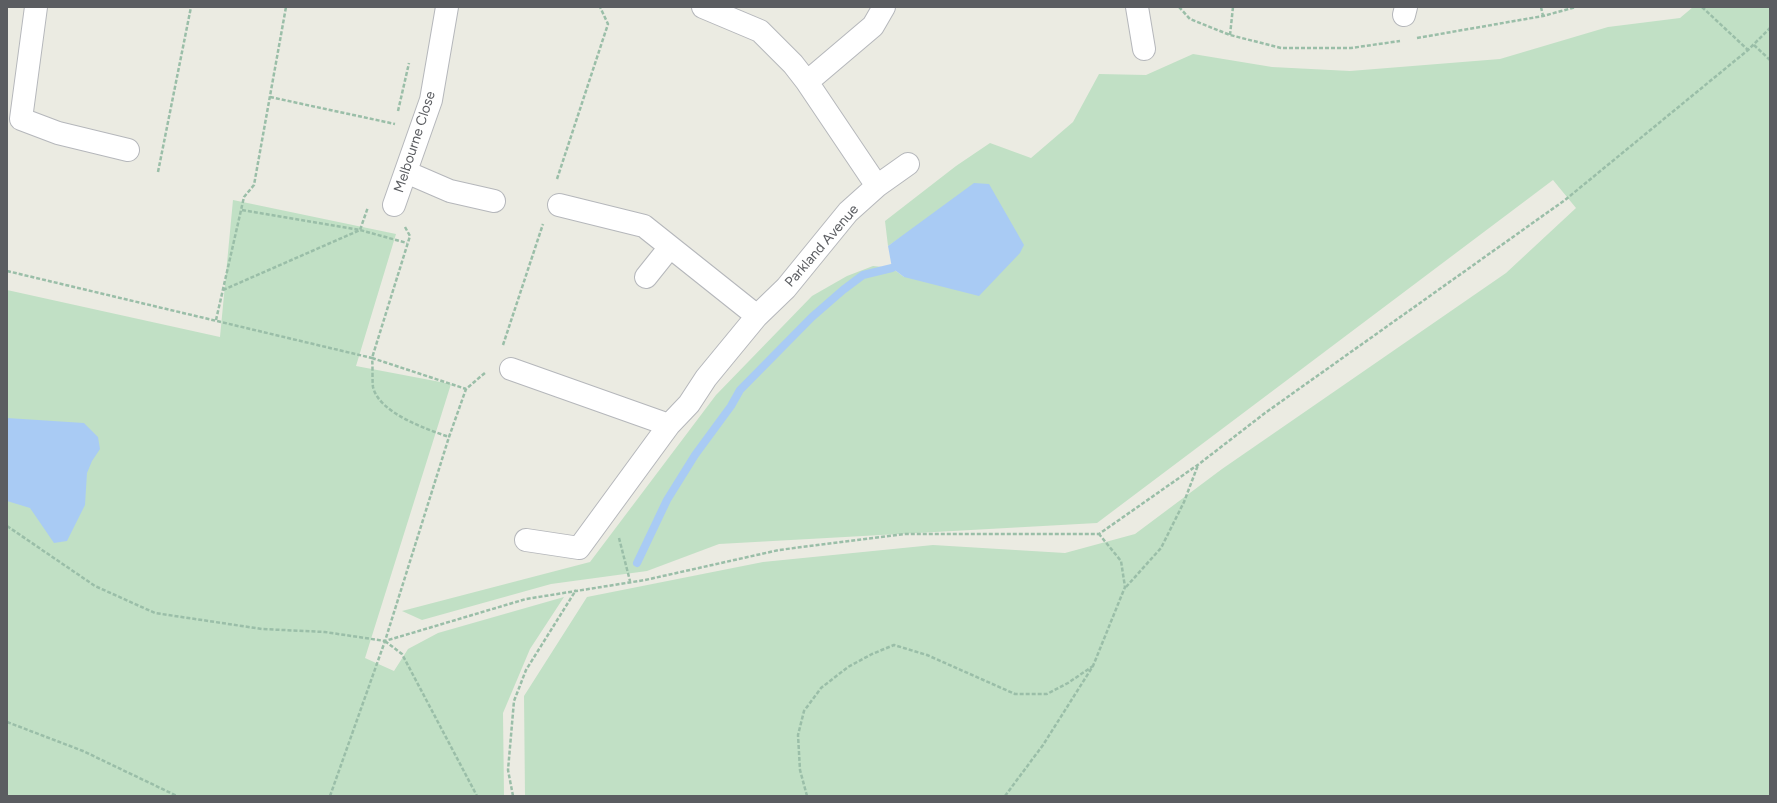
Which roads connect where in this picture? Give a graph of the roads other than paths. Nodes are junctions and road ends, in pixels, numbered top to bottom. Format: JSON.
{"nodes":[{"id":1,"x":36,"y":7,"type":"edge"},
{"id":2,"x":447,"y":7,"type":"edge"},
{"id":3,"x":703,"y":7,"type":"edge"},
{"id":4,"x":884,"y":7,"type":"edge"},
{"id":5,"x":1137,"y":7,"type":"edge"},
{"id":6,"x":1144,"y":50,"type":"dead end"},
{"id":7,"x":807,"y":82,"type":"junction"},
{"id":8,"x":128,"y":150,"type":"dead end"},
{"id":9,"x":908,"y":164,"type":"dead end"},
{"id":10,"x":406,"y":172,"type":"junction"},
{"id":11,"x":877,"y":186,"type":"junction"},
{"id":12,"x":494,"y":201,"type":"dead end"},
{"id":13,"x":394,"y":205,"type":"road end"},
{"id":14,"x":559,"y":205,"type":"dead end"},
{"id":15,"x":670,"y":247,"type":"junction"},
{"id":16,"x":646,"y":277,"type":"dead end"},
{"id":17,"x":757,"y":316,"type":"junction"},
{"id":18,"x":511,"y":369,"type":"dead end"},
{"id":19,"x":669,"y":425,"type":"junction"},
{"id":20,"x":526,"y":540,"type":"dead end"}],
"edges":[{"from":1,"to":8,"type":"street"},
{"from":2,"to":10,"type":"street","name":"Melbourne Close"},
{"from":3,"to":7,"type":"street"},
{"from":4,"to":7,"type":"street"},
{"from":5,"to":6,"type":"street"},
{"from":7,"to":11,"type":"street"},
{"from":9,"to":11,"type":"street","name":"Parkland Avenue"},
{"from":10,"to":12,"type":"street"},
{"from":10,"to":13,"type":"street","name":"Melbourne Close"},
{"from":11,"to":17,"type":"street","name":"Parkland Avenue"},
{"from":14,"to":15,"type":"street"},
{"from":15,"to":16,"type":"street"},
{"from":15,"to":17,"type":"street"},
{"from":17,"to":19,"type":"street","name":"Parkland Avenue"},
{"from":18,"to":19,"type":"street"},
{"from":19,"to":20,"type":"street","name":"Parkland Avenue"}]}
